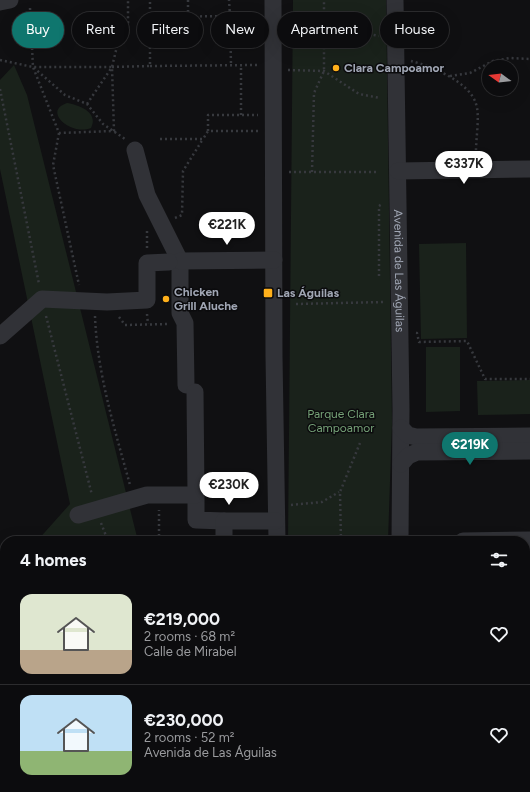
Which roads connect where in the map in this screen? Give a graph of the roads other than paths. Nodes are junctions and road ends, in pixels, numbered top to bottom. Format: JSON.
{"nodes":[{"id":1,"x":10,"y":0,"type":"edge"},
{"id":2,"x":273,"y":0,"type":"edge"},
{"id":3,"x":395,"y":0,"type":"edge"},
{"id":4,"x":0,"y":2,"type":"edge"},
{"id":5,"x":131,"y":145,"type":"road end"},
{"id":6,"x":530,"y":169,"type":"edge"},
{"id":7,"x":398,"y":171,"type":"junction"},
{"id":8,"x":274,"y":260,"type":"junction"},
{"id":9,"x":174,"y":261,"type":"junction"},
{"id":10,"x":0,"y":336,"type":"edge"},
{"id":11,"x":401,"y":428,"type":"junction"},
{"id":12,"x":530,"y":436,"type":"edge"},
{"id":13,"x":530,"y":451,"type":"edge"},
{"id":14,"x":401,"y":464,"type":"junction"},
{"id":15,"x":196,"y":495,"type":"junction"},
{"id":16,"x":78,"y":515,"type":"dead end"},
{"id":17,"x":224,"y":521,"type":"junction"},
{"id":18,"x":276,"y":521,"type":"junction"},
{"id":19,"x":224,"y":536,"type":"edge"},
{"id":20,"x":277,"y":536,"type":"edge"},
{"id":21,"x":400,"y":536,"type":"edge"}],
"edges":[{"from":1,"to":4,"type":"street"},
{"from":2,"to":8,"type":"street"},
{"from":3,"to":7,"type":"street","name":"Avenida de Las Águilas"},
{"from":5,"to":9,"type":"street"},
{"from":6,"to":7,"type":"street"},
{"from":7,"to":11,"type":"street","name":"Avenida de Las Águilas"},
{"from":8,"to":9,"type":"street"},
{"from":8,"to":18,"type":"street"},
{"from":9,"to":10,"type":"street"},
{"from":9,"to":15,"type":"street"},
{"from":11,"to":12,"type":"street"},
{"from":11,"to":14,"type":"street","name":"Avenida de Las Águilas"},
{"from":13,"to":14,"type":"street"},
{"from":14,"to":21,"type":"street","name":"Avenida de Las Águilas"},
{"from":15,"to":16,"type":"street"},
{"from":15,"to":17,"type":"street"},
{"from":17,"to":18,"type":"street"},
{"from":17,"to":19,"type":"street"},
{"from":18,"to":20,"type":"street"}]}
